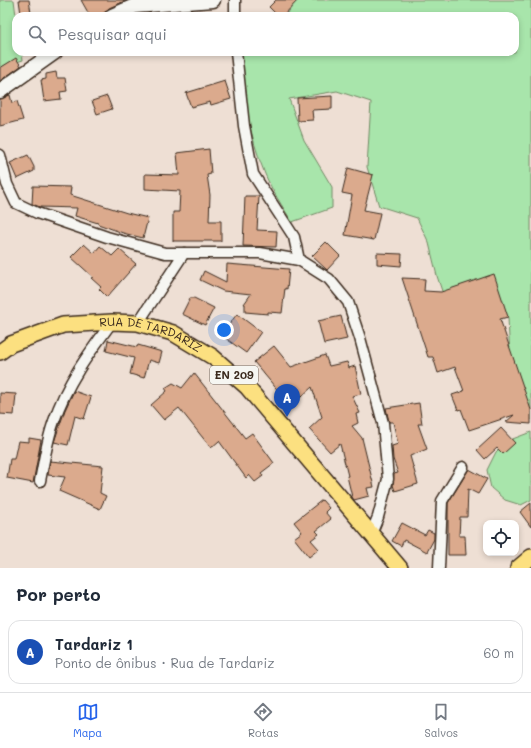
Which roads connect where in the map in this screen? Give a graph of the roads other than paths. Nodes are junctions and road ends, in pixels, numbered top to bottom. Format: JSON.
{"nodes":[{"id":1,"x":213,"y":0,"type":"edge"},
{"id":2,"x":235,"y":0,"type":"edge"},
{"id":3,"x":152,"y":2,"type":"edge"},
{"id":4,"x":121,"y":12,"type":"edge"},
{"id":5,"x":235,"y":12,"type":"edge"},
{"id":6,"x":49,"y":56,"type":"edge"},
{"id":7,"x":236,"y":56,"type":"edge"},
{"id":8,"x":0,"y":90,"type":"edge"},
{"id":9,"x":0,"y":154,"type":"edge"},
{"id":10,"x":184,"y":253,"type":"junction"},
{"id":11,"x":299,"y":260,"type":"junction"},
{"id":12,"x":112,"y":322,"type":"junction"},
{"id":13,"x":138,"y":322,"type":"junction"},
{"id":14,"x":0,"y":352,"type":"edge"},
{"id":15,"x":463,"y":467,"type":"dead end"},
{"id":16,"x":40,"y":481,"type":"dead end"},
{"id":17,"x":371,"y":534,"type":"junction"},
{"id":18,"x":531,"y":557,"type":"edge"},
{"id":19,"x":400,"y":568,"type":"edge"},
{"id":20,"x":439,"y":568,"type":"edge"},
{"id":21,"x":518,"y":568,"type":"edge"}],
"edges":[{"from":1,"to":3,"type":"street"},
{"from":2,"to":5,"type":"street"},
{"from":3,"to":4,"type":"street"},
{"from":6,"to":8,"type":"street"},
{"from":7,"to":11,"type":"street"},
{"from":9,"to":10,"type":"street"},
{"from":10,"to":11,"type":"street"},
{"from":10,"to":13,"type":"street"},
{"from":11,"to":17,"type":"street"},
{"from":12,"to":13,"type":"main road","name":"RUA DE TARDARIZ","number":"EN 209"},
{"from":12,"to":14,"type":"main road","name":"RUA DE TARDARIZ","number":"EN 209"},
{"from":12,"to":16,"type":"street"},
{"from":13,"to":17,"type":"main road","name":"RUA DE TARDARIZ","number":"EN 209"},
{"from":15,"to":20,"type":"street"},
{"from":17,"to":19,"type":"main road","name":"RUA DE TARDARIZ","number":"EN 209"},
{"from":18,"to":21,"type":"main road"}]}
